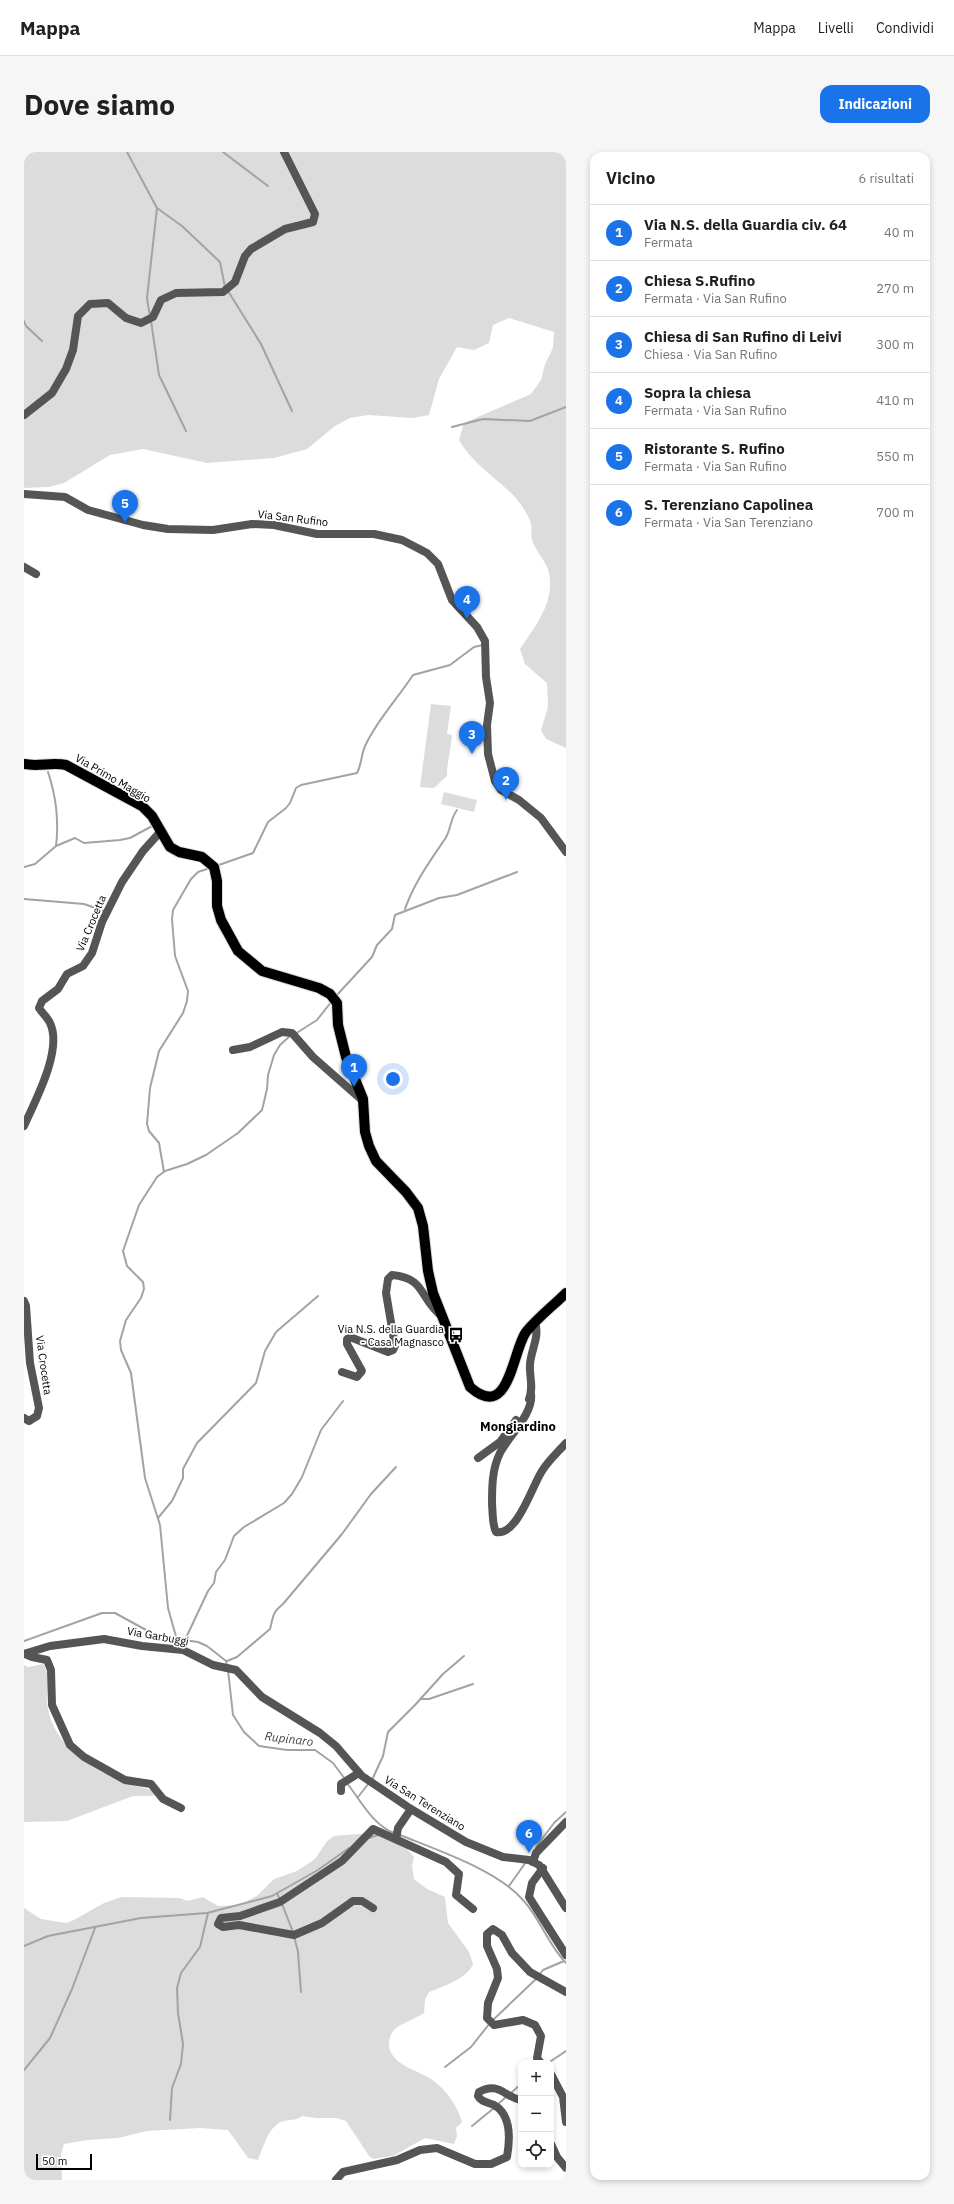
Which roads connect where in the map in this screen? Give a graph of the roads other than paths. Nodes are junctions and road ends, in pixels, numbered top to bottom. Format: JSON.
{"nodes":[{"id":1,"x":284,"y":152,"type":"edge"},
{"id":2,"x":24,"y":415,"type":"edge"},
{"id":3,"x":24,"y":494,"type":"edge"},
{"id":4,"x":24,"y":567,"type":"edge"},
{"id":5,"x":36,"y":574,"type":"dead end"},
{"id":6,"x":24,"y":764,"type":"edge"},
{"id":7,"x":161,"y":831,"type":"junction"},
{"id":8,"x":566,"y":852,"type":"edge"},
{"id":9,"x":233,"y":1050,"type":"dead end"},
{"id":10,"x":363,"y":1101,"type":"junction"},
{"id":11,"x":24,"y":1126,"type":"edge"},
{"id":12,"x":566,"y":1293,"type":"edge"},
{"id":13,"x":24,"y":1301,"type":"edge"},
{"id":14,"x":443,"y":1317,"type":"junction"},
{"id":15,"x":535,"y":1323,"type":"junction"},
{"id":16,"x":342,"y":1372,"type":"dead end"},
{"id":17,"x":531,"y":1394,"type":"junction"},
{"id":18,"x":24,"y":1418,"type":"edge"},
{"id":19,"x":566,"y":1443,"type":"edge"},
{"id":20,"x":478,"y":1458,"type":"dead end"},
{"id":21,"x":24,"y":1654,"type":"edge"},
{"id":22,"x":273,"y":1703,"type":"joint"},
{"id":23,"x":357,"y":1774,"type":"junction"},
{"id":24,"x":341,"y":1787,"type":"dead end"},
{"id":25,"x":181,"y":1808,"type":"dead end"},
{"id":26,"x":411,"y":1809,"type":"junction"},
{"id":27,"x":566,"y":1822,"type":"edge"},
{"id":28,"x":396,"y":1839,"type":"junction"},
{"id":29,"x":533,"y":1862,"type":"junction"},
{"id":30,"x":543,"y":1868,"type":"junction"},
{"id":31,"x":373,"y":1908,"type":"dead end"},
{"id":32,"x":566,"y":1908,"type":"edge"},
{"id":33,"x":473,"y":1909,"type":"dead end"},
{"id":34,"x":566,"y":1955,"type":"edge"},
{"id":35,"x":566,"y":1992,"type":"edge"},
{"id":36,"x":539,"y":2060,"type":"edge"},
{"id":37,"x":554,"y":2080,"type":"edge"},
{"id":38,"x":518,"y":2099,"type":"edge"},
{"id":39,"x":566,"y":2122,"type":"edge"},
{"id":40,"x":554,"y":2150,"type":"edge"},
{"id":41,"x":566,"y":2168,"type":"edge"},
{"id":42,"x":336,"y":2180,"type":"edge"}],
"edges":[{"from":1,"to":2,"type":"street"},
{"from":3,"to":8,"type":"street","name":"Via San Rufino"},
{"from":4,"to":5,"type":"street"},
{"from":6,"to":7,"type":"main road","name":"Via Primo Maggio"},
{"from":7,"to":10,"type":"main road","name":"Via Primo Maggio"},
{"from":7,"to":11,"type":"street","name":"Via Crocetta"},
{"from":9,"to":10,"type":"street"},
{"from":10,"to":14,"type":"main road"},
{"from":12,"to":15,"type":"main road"},
{"from":13,"to":18,"type":"street","name":"Via Crocetta"},
{"from":14,"to":15,"type":"main road"},
{"from":14,"to":16,"type":"street"},
{"from":15,"to":17,"type":"street"},
{"from":17,"to":19,"type":"street"},
{"from":17,"to":20,"type":"street"},
{"from":21,"to":22,"type":"street","name":"Via Garbuggi"},
{"from":21,"to":25,"type":"street"},
{"from":22,"to":23,"type":"street","name":"Via San Terenziano"},
{"from":23,"to":24,"type":"street"},
{"from":23,"to":26,"type":"street","name":"Via San Terenziano"},
{"from":26,"to":28,"type":"street"},
{"from":26,"to":29,"type":"street","name":"Via San Terenziano"},
{"from":27,"to":29,"type":"street"},
{"from":28,"to":31,"type":"street"},
{"from":28,"to":33,"type":"street"},
{"from":29,"to":30,"type":"street","name":"Via San Terenziano"},
{"from":30,"to":32,"type":"street","name":"Via San Terenziano"},
{"from":30,"to":34,"type":"street"},
{"from":35,"to":36,"type":"street"},
{"from":37,"to":39,"type":"street"},
{"from":38,"to":42,"type":"street"},
{"from":40,"to":41,"type":"street"}]}
